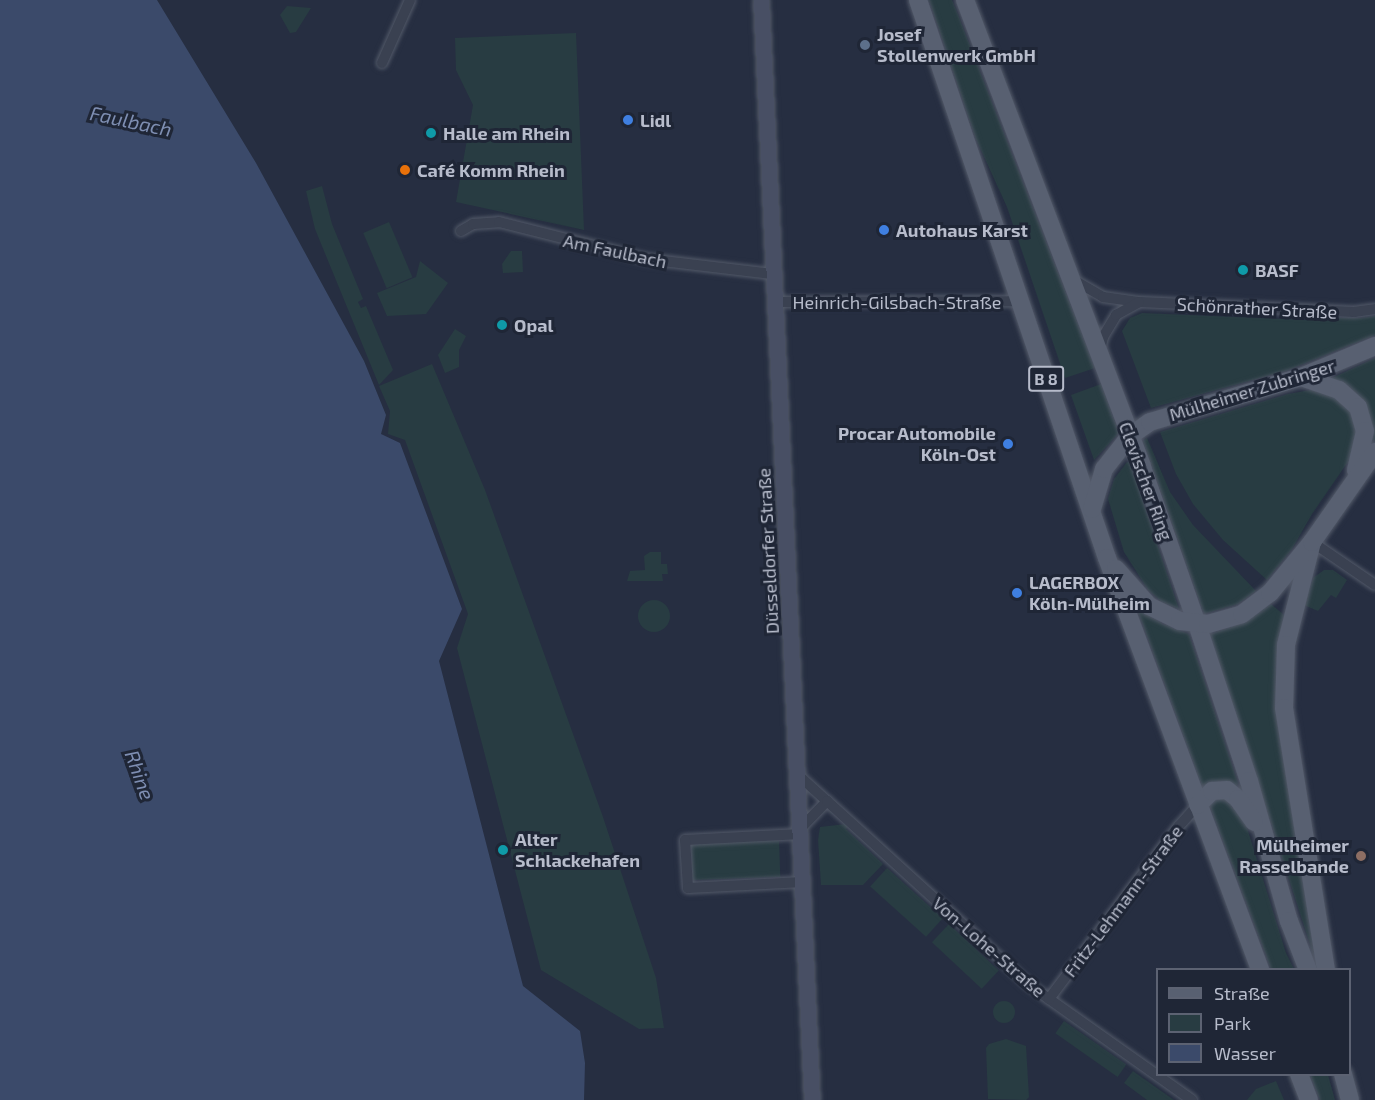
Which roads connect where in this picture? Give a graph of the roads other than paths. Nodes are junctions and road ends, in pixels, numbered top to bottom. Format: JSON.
{"nodes":[{"id":1,"x":410,"y":0,"type":"edge"},
{"id":2,"x":761,"y":0,"type":"edge"},
{"id":3,"x":918,"y":0,"type":"edge"},
{"id":4,"x":965,"y":0,"type":"edge"},
{"id":5,"x":381,"y":63,"type":"dead end"},
{"id":6,"x":461,"y":231,"type":"dead end"},
{"id":7,"x":772,"y":274,"type":"junction"},
{"id":8,"x":1072,"y":279,"type":"junction"},
{"id":9,"x":775,"y":302,"type":"junction"},
{"id":10,"x":1019,"y":302,"type":"junction"},
{"id":11,"x":1140,"y":302,"type":"junction"},
{"id":12,"x":1375,"y":309,"type":"edge"},
{"id":13,"x":1375,"y":346,"type":"edge"},
{"id":14,"x":1100,"y":351,"type":"junction"},
{"id":15,"x":1301,"y":377,"type":"junction"},
{"id":16,"x":1130,"y":436,"type":"junction"},
{"id":17,"x":1375,"y":452,"type":"edge"},
{"id":18,"x":1353,"y":480,"type":"junction"},
{"id":19,"x":1091,"y":511,"type":"junction"},
{"id":20,"x":1312,"y":542,"type":"junction"},
{"id":21,"x":1107,"y":558,"type":"junction"},
{"id":22,"x":1375,"y":585,"type":"edge"},
{"id":23,"x":1197,"y":624,"type":"junction"},
{"id":24,"x":798,"y":775,"type":"junction"},
{"id":25,"x":827,"y":801,"type":"junction"},
{"id":26,"x":1198,"y":805,"type":"junction"},
{"id":27,"x":800,"y":832,"type":"junction"},
{"id":28,"x":1263,"y":836,"type":"junction"},
{"id":29,"x":803,"y":882,"type":"junction"},
{"id":30,"x":1260,"y":968,"type":"edge"},
{"id":31,"x":1308,"y":968,"type":"edge"},
{"id":32,"x":1326,"y":968,"type":"edge"},
{"id":33,"x":1049,"y":999,"type":"junction"},
{"id":34,"x":1156,"y":1075,"type":"edge"},
{"id":35,"x":1158,"y":1076,"type":"edge"},
{"id":36,"x":1300,"y":1076,"type":"edge"},
{"id":37,"x":1344,"y":1076,"type":"edge"},
{"id":38,"x":812,"y":1100,"type":"edge"},
{"id":39,"x":1192,"y":1100,"type":"edge"},
{"id":40,"x":1309,"y":1100,"type":"edge"},
{"id":41,"x":1350,"y":1100,"type":"edge"}],
"edges":[{"from":1,"to":5,"type":"street"},
{"from":2,"to":7,"type":"street","name":"Düsseldorfer Straße"},
{"from":3,"to":10,"type":"main road","number":"B 8"},
{"from":4,"to":8,"type":"main road","name":"Clevischer Ring"},
{"from":6,"to":7,"type":"street","name":"Am Faulbach"},
{"from":7,"to":9,"type":"street","name":"Düsseldorfer Straße"},
{"from":8,"to":11,"type":"street","name":"Schönrather Straße"},
{"from":8,"to":14,"type":"main road","name":"Clevischer Ring"},
{"from":9,"to":10,"type":"street","name":"Heinrich-Gilsbach-Straße"},
{"from":9,"to":24,"type":"street","name":"Düsseldorfer Straße"},
{"from":10,"to":19,"type":"main road","number":"B 8"},
{"from":11,"to":12,"type":"street","name":"Schönrather Straße"},
{"from":11,"to":14,"type":"street"},
{"from":13,"to":15,"type":"main road","name":"Mülheimer Zubringer"},
{"from":14,"to":16,"type":"main road","name":"Clevischer Ring"},
{"from":15,"to":16,"type":"main road","name":"Mülheimer Zubringer"},
{"from":15,"to":18,"type":"main road"},
{"from":16,"to":19,"type":"main road","name":"Mülheimer Zubringer"},
{"from":16,"to":23,"type":"main road","name":"Clevischer Ring"},
{"from":17,"to":18,"type":"main road"},
{"from":18,"to":20,"type":"main road"},
{"from":19,"to":21,"type":"main road","number":"B 8"},
{"from":20,"to":22,"type":"street"},
{"from":20,"to":23,"type":"main road"},
{"from":20,"to":32,"type":"main road"},
{"from":21,"to":23,"type":"main road"},
{"from":21,"to":26,"type":"main road","number":"B 8"},
{"from":23,"to":28,"type":"main road","name":"Clevischer Ring"},
{"from":24,"to":25,"type":"street","name":"Von-Lohe-Straße"},
{"from":24,"to":27,"type":"street","name":"Düsseldorfer Straße"},
{"from":25,"to":27,"type":"street"},
{"from":25,"to":33,"type":"street","name":"Von-Lohe-Straße"},
{"from":26,"to":28,"type":"main road"},
{"from":26,"to":30,"type":"main road","number":"B 8"},
{"from":26,"to":33,"type":"street","name":"Fritz-Lehmann-Straße"},
{"from":27,"to":29,"type":"street","name":"Düsseldorfer Straße"},
{"from":27,"to":29,"type":"street"},
{"from":28,"to":31,"type":"main road","name":"Clevischer Ring"},
{"from":29,"to":38,"type":"street","name":"Düsseldorfer Straße"},
{"from":33,"to":34,"type":"street","name":"Von-Lohe-Straße"},
{"from":35,"to":39,"type":"street","name":"Von-Lohe-Straße"},
{"from":36,"to":40,"type":"main road"},
{"from":37,"to":41,"type":"main road"}]}
